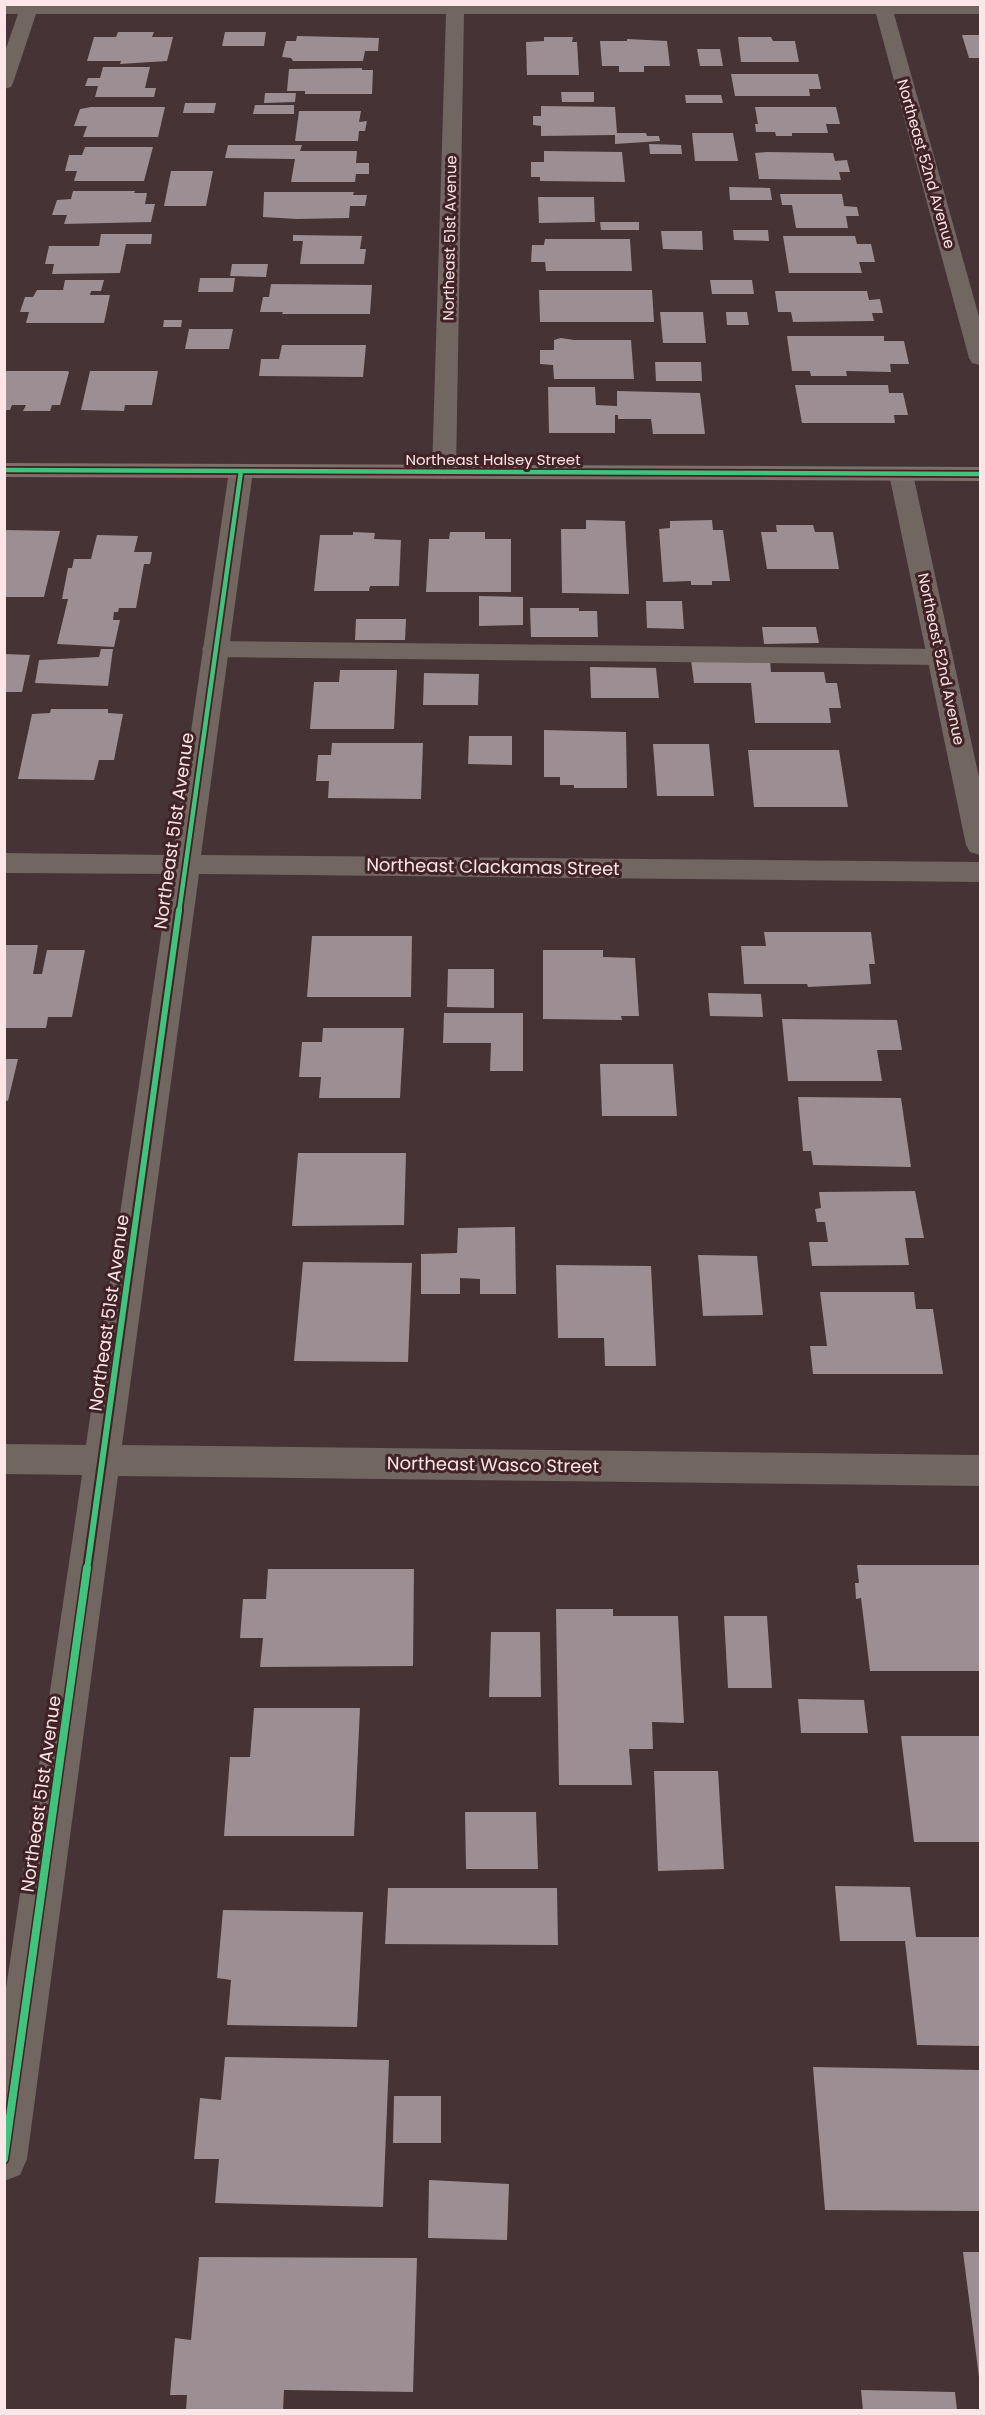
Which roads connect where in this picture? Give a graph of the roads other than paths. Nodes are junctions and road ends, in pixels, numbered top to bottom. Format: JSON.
{"nodes":[{"id":1,"x":30,"y":7,"type":"edge"},
{"id":2,"x":455,"y":7,"type":"edge"},
{"id":3,"x":883,"y":7,"type":"edge"},
{"id":4,"x":4,"y":9,"type":"edge"},
{"id":5,"x":981,"y":9,"type":"edge"},
{"id":6,"x":4,"y":83,"type":"edge"},
{"id":7,"x":981,"y":358,"type":"edge"},
{"id":8,"x":4,"y":470,"type":"edge"},
{"id":9,"x":241,"y":471,"type":"junction"},
{"id":10,"x":444,"y":472,"type":"junction"},
{"id":11,"x":901,"y":474,"type":"junction"},
{"id":12,"x":981,"y":474,"type":"edge"},
{"id":13,"x":215,"y":649,"type":"junction"},
{"id":14,"x":940,"y":657,"type":"junction"},
{"id":15,"x":981,"y":844,"type":"edge"},
{"id":16,"x":4,"y":863,"type":"edge"},
{"id":17,"x":184,"y":864,"type":"junction"},
{"id":18,"x":981,"y":872,"type":"edge"},
{"id":19,"x":4,"y":1459,"type":"edge"},
{"id":20,"x":104,"y":1460,"type":"junction"},
{"id":21,"x":981,"y":1471,"type":"edge"},
{"id":22,"x":4,"y":2159,"type":"edge"}],
"edges":[{"from":1,"to":2,"type":"street"},
{"from":1,"to":4,"type":"street"},
{"from":1,"to":6,"type":"street"},
{"from":2,"to":3,"type":"street"},
{"from":2,"to":10,"type":"street","name":"Northeast 51st Avenue"},
{"from":3,"to":5,"type":"street"},
{"from":3,"to":7,"type":"street","name":"Northeast 52nd Avenue"},
{"from":8,"to":9,"type":"main road","name":"Northeast Halsey Street"},
{"from":9,"to":10,"type":"main road","name":"Northeast Halsey Street"},
{"from":9,"to":13,"type":"street","name":"Northeast 51st Avenue"},
{"from":10,"to":11,"type":"main road","name":"Northeast Halsey Street"},
{"from":11,"to":12,"type":"main road","name":"Northeast Halsey Street"},
{"from":11,"to":14,"type":"street","name":"Northeast 52nd Avenue"},
{"from":13,"to":14,"type":"street"},
{"from":13,"to":17,"type":"street","name":"Northeast 51st Avenue"},
{"from":14,"to":15,"type":"street","name":"Northeast 52nd Avenue"},
{"from":16,"to":17,"type":"street","name":"Northeast Clackamas Street"},
{"from":17,"to":18,"type":"street","name":"Northeast Clackamas Street"},
{"from":17,"to":20,"type":"street","name":"Northeast 51st Avenue"},
{"from":19,"to":20,"type":"street","name":"Northeast Wasco Street"},
{"from":20,"to":21,"type":"street","name":"Northeast Wasco Street"},
{"from":20,"to":22,"type":"street","name":"Northeast 51st Avenue"}]}
